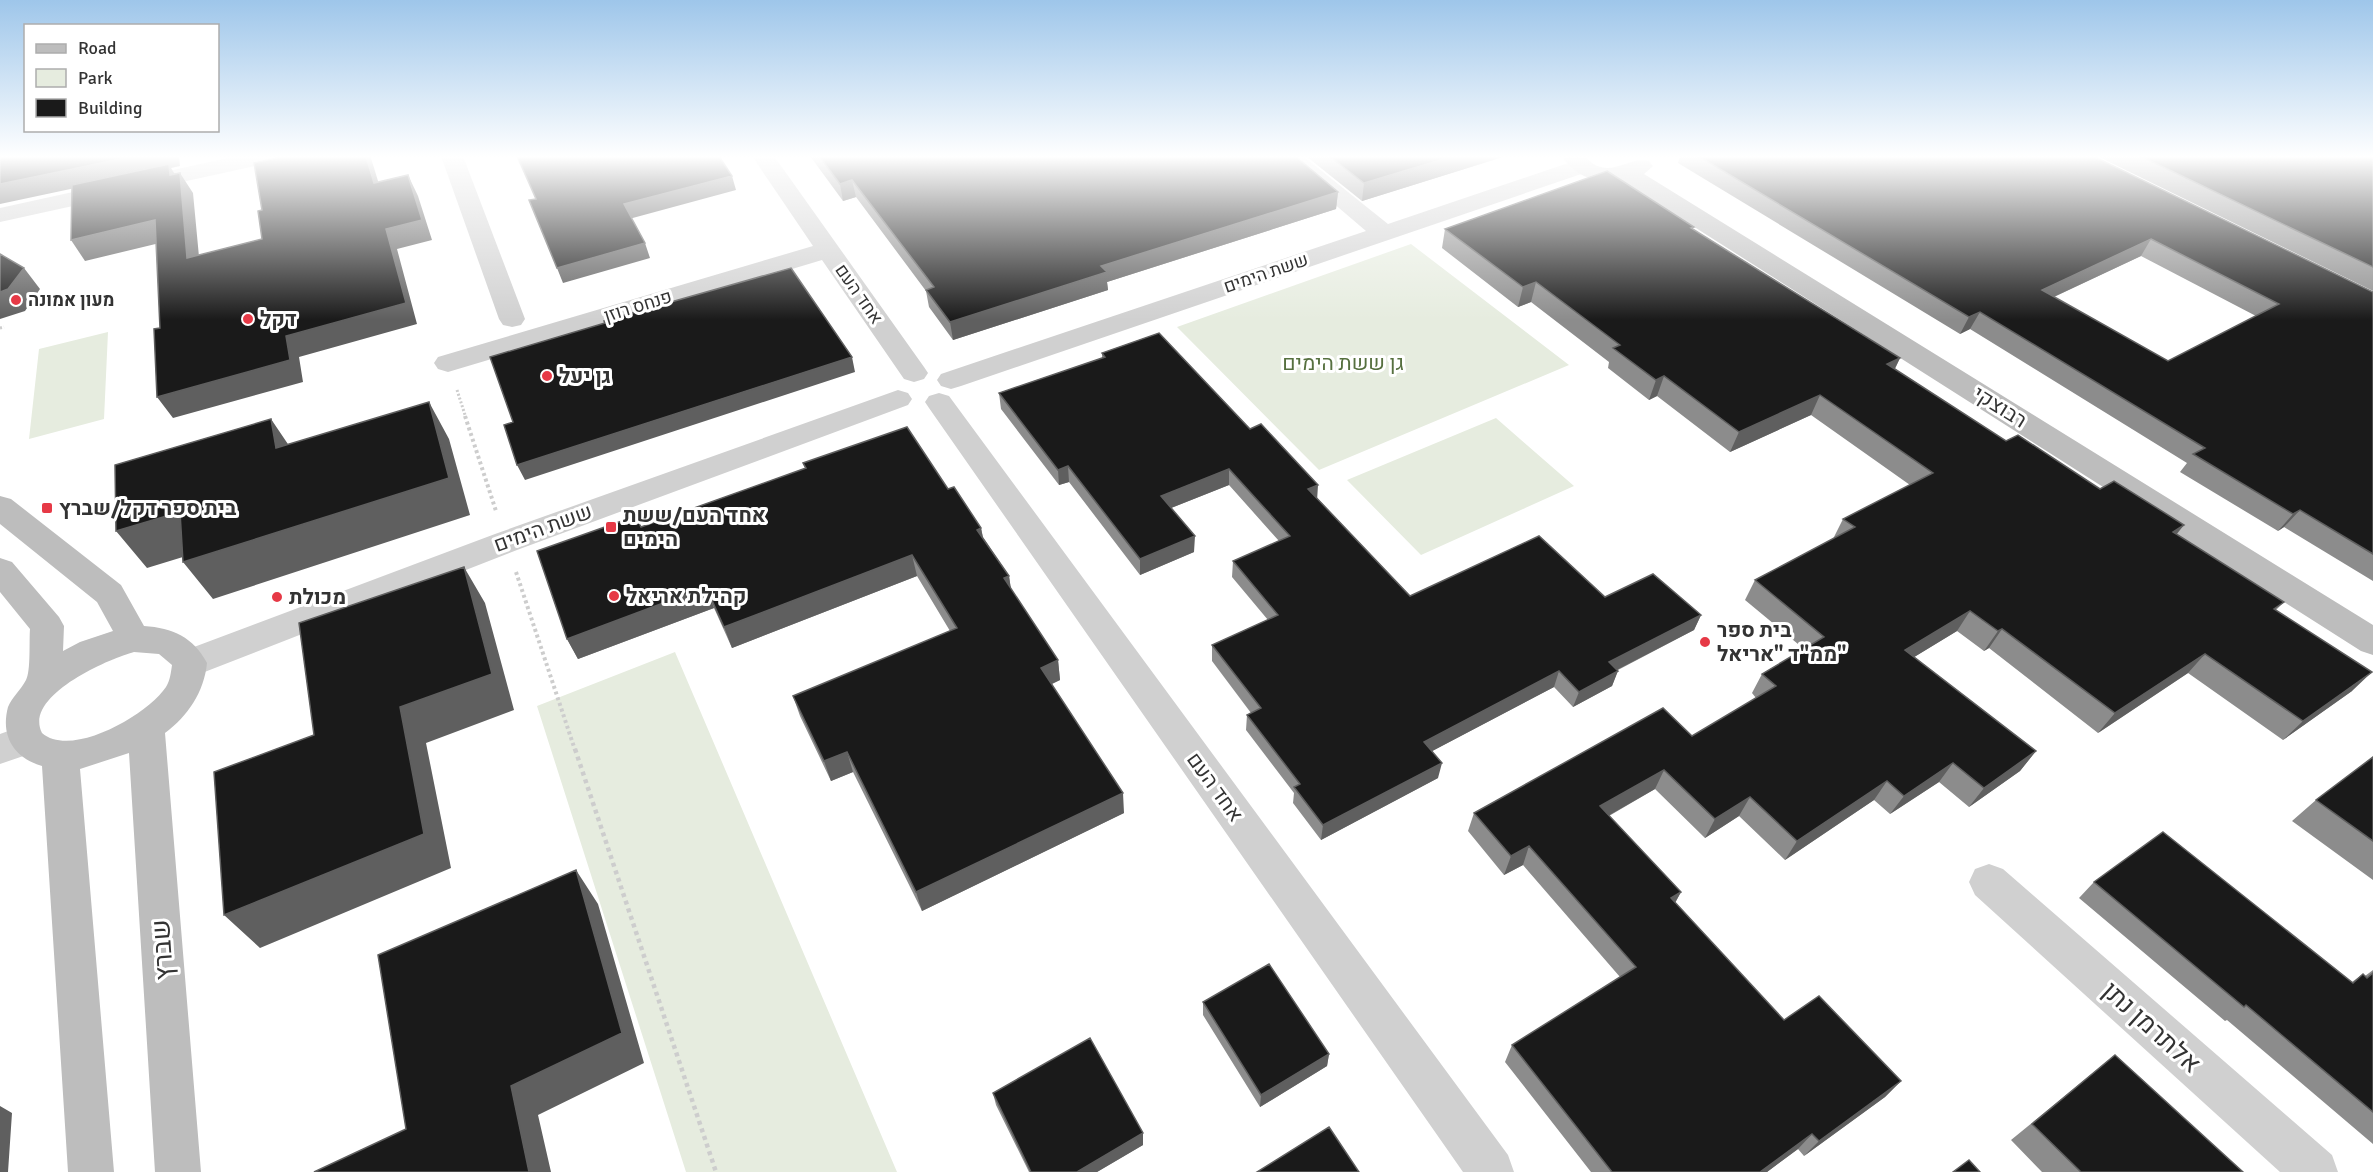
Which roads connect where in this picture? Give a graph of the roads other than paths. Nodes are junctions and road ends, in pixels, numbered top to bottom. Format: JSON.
{"nodes":[{"id":1,"x":23,"y":211,"type":"edge"},
{"id":2,"x":472,"y":211,"type":"edge"},
{"id":3,"x":801,"y":211,"type":"edge"},
{"id":4,"x":1356,"y":211,"type":"edge"},
{"id":5,"x":1444,"y":211,"type":"edge"},
{"id":6,"x":1705,"y":211,"type":"edge"},
{"id":7,"x":0,"y":216,"type":"edge"},
{"id":8,"x":1384,"y":233,"type":"junction"},
{"id":9,"x":828,"y":250,"type":"junction"},
{"id":10,"x":512,"y":320,"type":"dead end"},
{"id":11,"x":448,"y":363,"type":"road end"},
{"id":12,"x":906,"y":386,"type":"junction"},
{"id":13,"x":945,"y":391,"type":"junction"},
{"id":14,"x":0,"y":507,"type":"edge"},
{"id":15,"x":0,"y":570,"type":"edge"},
{"id":16,"x":135,"y":639,"type":"junction"},
{"id":17,"x":2373,"y":642,"type":"edge"},
{"id":18,"x":190,"y":663,"type":"junction"},
{"id":19,"x":44,"y":683,"type":"junction"},
{"id":20,"x":146,"y":728,"type":"junction"},
{"id":21,"x":28,"y":748,"type":"edge"},
{"id":22,"x":1989,"y":882,"type":"dead end"},
{"id":23,"x":92,"y":1172,"type":"edge"},
{"id":24,"x":178,"y":1172,"type":"edge"},
{"id":25,"x":1491,"y":1172,"type":"edge"},
{"id":26,"x":2315,"y":1172,"type":"edge"}],
"edges":[{"from":1,"to":7,"type":"street"},
{"from":2,"to":10,"type":"street"},
{"from":3,"to":9,"type":"street","name":"אחד העם"},
{"from":4,"to":8,"type":"street"},
{"from":5,"to":8,"type":"street","name":"ששת הימים"},
{"from":6,"to":17,"type":"street","name":"רבוצקי"},
{"from":8,"to":13,"type":"street","name":"ששת הימים"},
{"from":9,"to":11,"type":"street","name":"פנחס רוזן"},
{"from":9,"to":12,"type":"street","name":"אחד העם"},
{"from":12,"to":13,"type":"street"},
{"from":12,"to":18,"type":"street","name":"ששת הימים"},
{"from":13,"to":25,"type":"street","name":"אחד העם"},
{"from":14,"to":16,"type":"street"},
{"from":15,"to":19,"type":"street"},
{"from":16,"to":18,"type":"street"},
{"from":16,"to":19,"type":"street"},
{"from":18,"to":20,"type":"street"},
{"from":19,"to":21,"type":"street"},
{"from":20,"to":21,"type":"street"},
{"from":20,"to":24,"type":"street","name":"שברץ"},
{"from":21,"to":23,"type":"street"},
{"from":22,"to":26,"type":"street","name":"אלתרמן נתן"}]}
